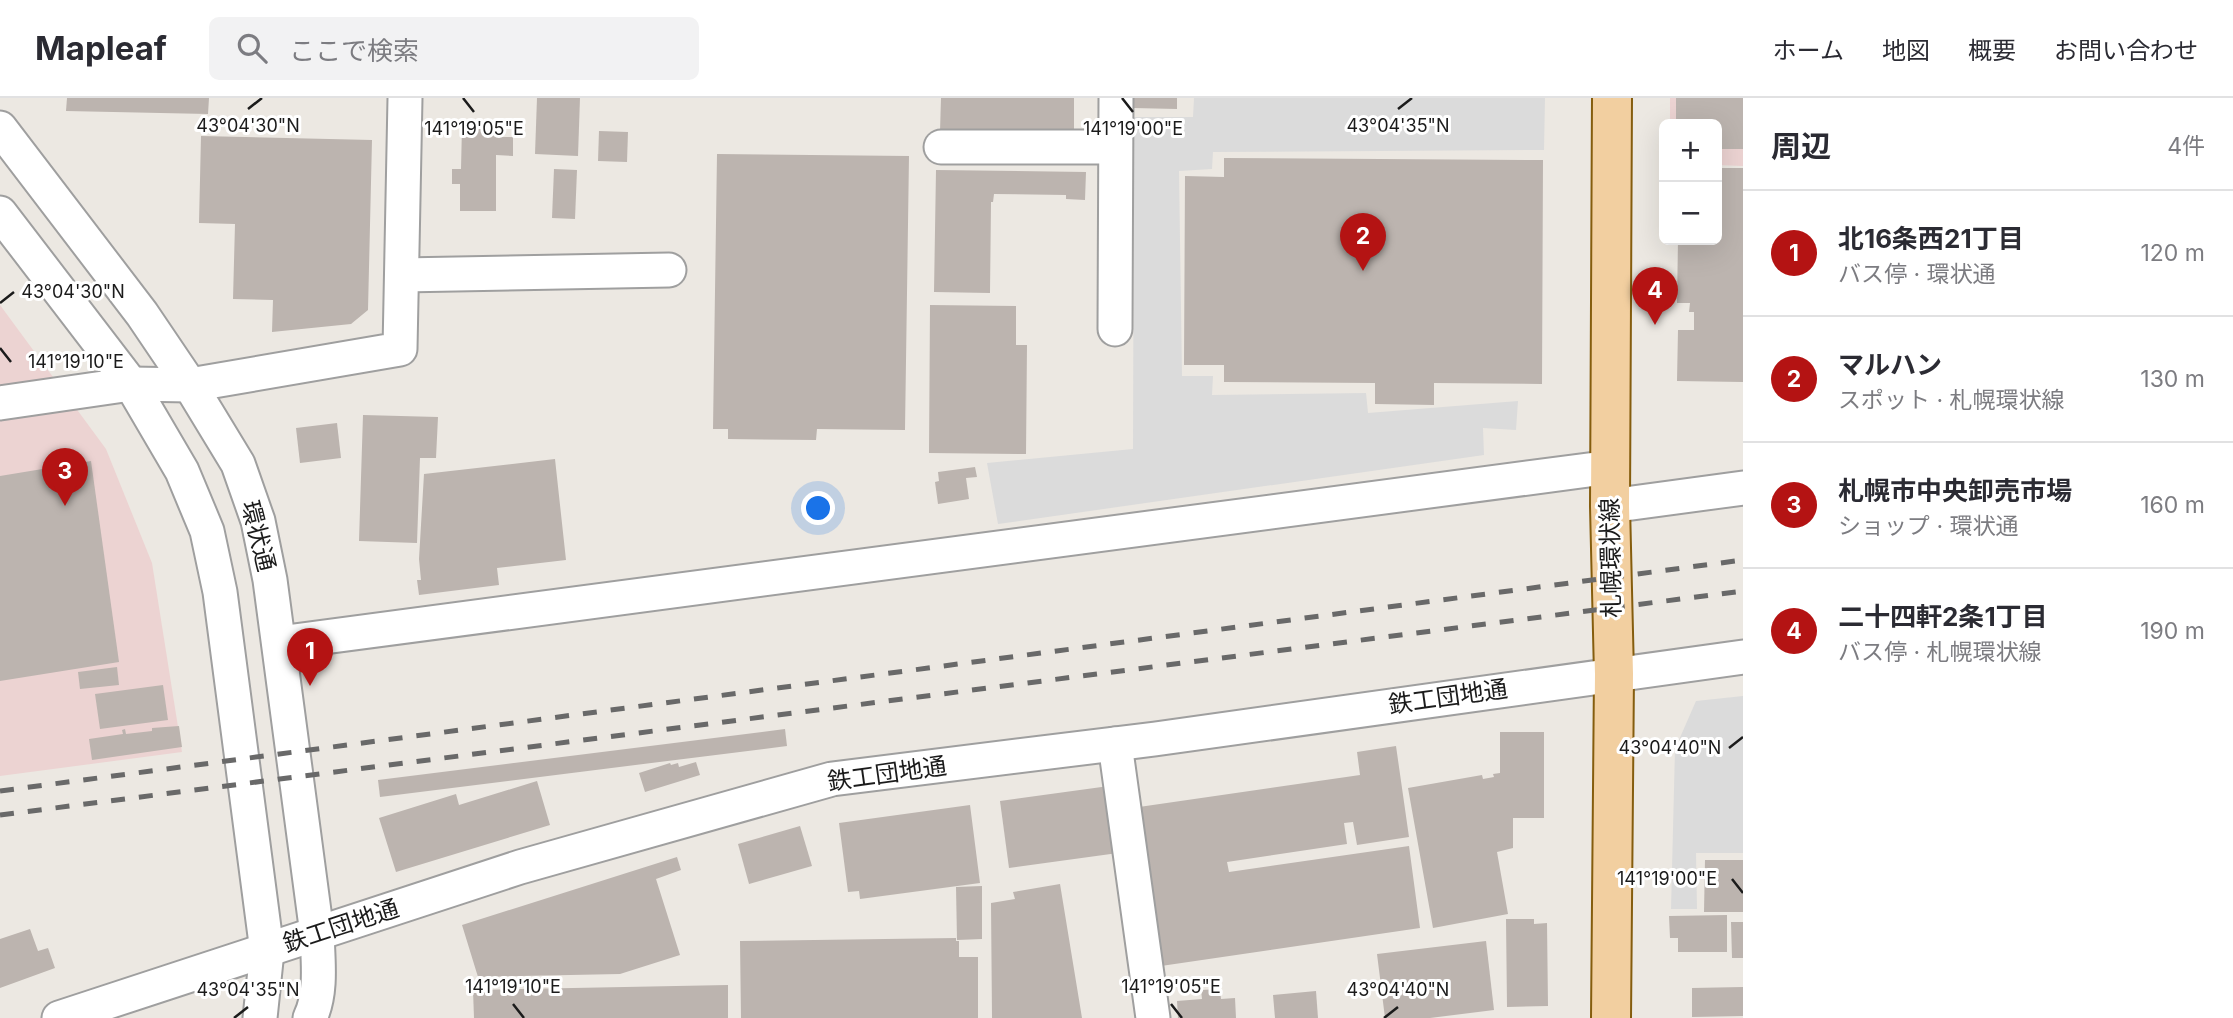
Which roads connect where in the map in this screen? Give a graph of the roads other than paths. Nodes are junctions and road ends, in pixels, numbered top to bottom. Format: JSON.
{"nodes":[{"id":1,"x":405,"y":98,"type":"edge"},
{"id":2,"x":1116,"y":98,"type":"edge"},
{"id":3,"x":1612,"y":98,"type":"edge"},
{"id":4,"x":0,"y":128,"type":"edge"},
{"id":5,"x":941,"y":147,"type":"dead end"},
{"id":6,"x":1115,"y":147,"type":"junction"},
{"id":7,"x":0,"y":213,"type":"edge"},
{"id":8,"x":669,"y":270,"type":"dead end"},
{"id":9,"x":402,"y":275,"type":"junction"},
{"id":10,"x":1115,"y":329,"type":"dead end"},
{"id":11,"x":131,"y":384,"type":"junction"},
{"id":12,"x":190,"y":385,"type":"junction"},
{"id":13,"x":0,"y":403,"type":"edge"},
{"id":14,"x":1611,"y":467,"type":"junction"},
{"id":15,"x":1743,"y":488,"type":"edge"},
{"id":16,"x":1610,"y":506,"type":"junction"},
{"id":17,"x":279,"y":643,"type":"junction"},
{"id":18,"x":1743,"y":657,"type":"edge"},
{"id":19,"x":1614,"y":674,"type":"junction"},
{"id":20,"x":1115,"y":744,"type":"junction"},
{"id":21,"x":317,"y":934,"type":"junction"},
{"id":22,"x":267,"y":951,"type":"junction"},
{"id":23,"x":59,"y":1018,"type":"edge"},
{"id":24,"x":260,"y":1018,"type":"edge"},
{"id":25,"x":310,"y":1018,"type":"edge"},
{"id":26,"x":1153,"y":1018,"type":"edge"},
{"id":27,"x":1611,"y":1018,"type":"edge"}],
"edges":[{"from":1,"to":9,"type":"street"},
{"from":2,"to":6,"type":"street"},
{"from":3,"to":14,"type":"main road","name":"札幌環状線"},
{"from":4,"to":12,"type":"street","name":"環状通"},
{"from":5,"to":6,"type":"street"},
{"from":6,"to":10,"type":"street"},
{"from":7,"to":11,"type":"street","name":"環状通"},
{"from":8,"to":9,"type":"street"},
{"from":9,"to":12,"type":"street"},
{"from":11,"to":12,"type":"street"},
{"from":11,"to":13,"type":"street"},
{"from":11,"to":22,"type":"street","name":"環状通"},
{"from":12,"to":17,"type":"street","name":"環状通"},
{"from":14,"to":16,"type":"main road","name":"札幌環状線"},
{"from":14,"to":17,"type":"street"},
{"from":15,"to":16,"type":"street"},
{"from":16,"to":19,"type":"main road","name":"札幌環状線"},
{"from":17,"to":21,"type":"street","name":"環状通"},
{"from":18,"to":19,"type":"street","name":"鉄工団地通"},
{"from":19,"to":20,"type":"street","name":"鉄工団地通"},
{"from":19,"to":27,"type":"main road","name":"札幌環状線"},
{"from":20,"to":21,"type":"street","name":"鉄工団地通"},
{"from":20,"to":26,"type":"street"},
{"from":21,"to":22,"type":"street","name":"鉄工団地通"},
{"from":21,"to":25,"type":"street","name":"環状通"},
{"from":22,"to":23,"type":"street","name":"鉄工団地通"},
{"from":22,"to":24,"type":"street","name":"環状通"}]}
